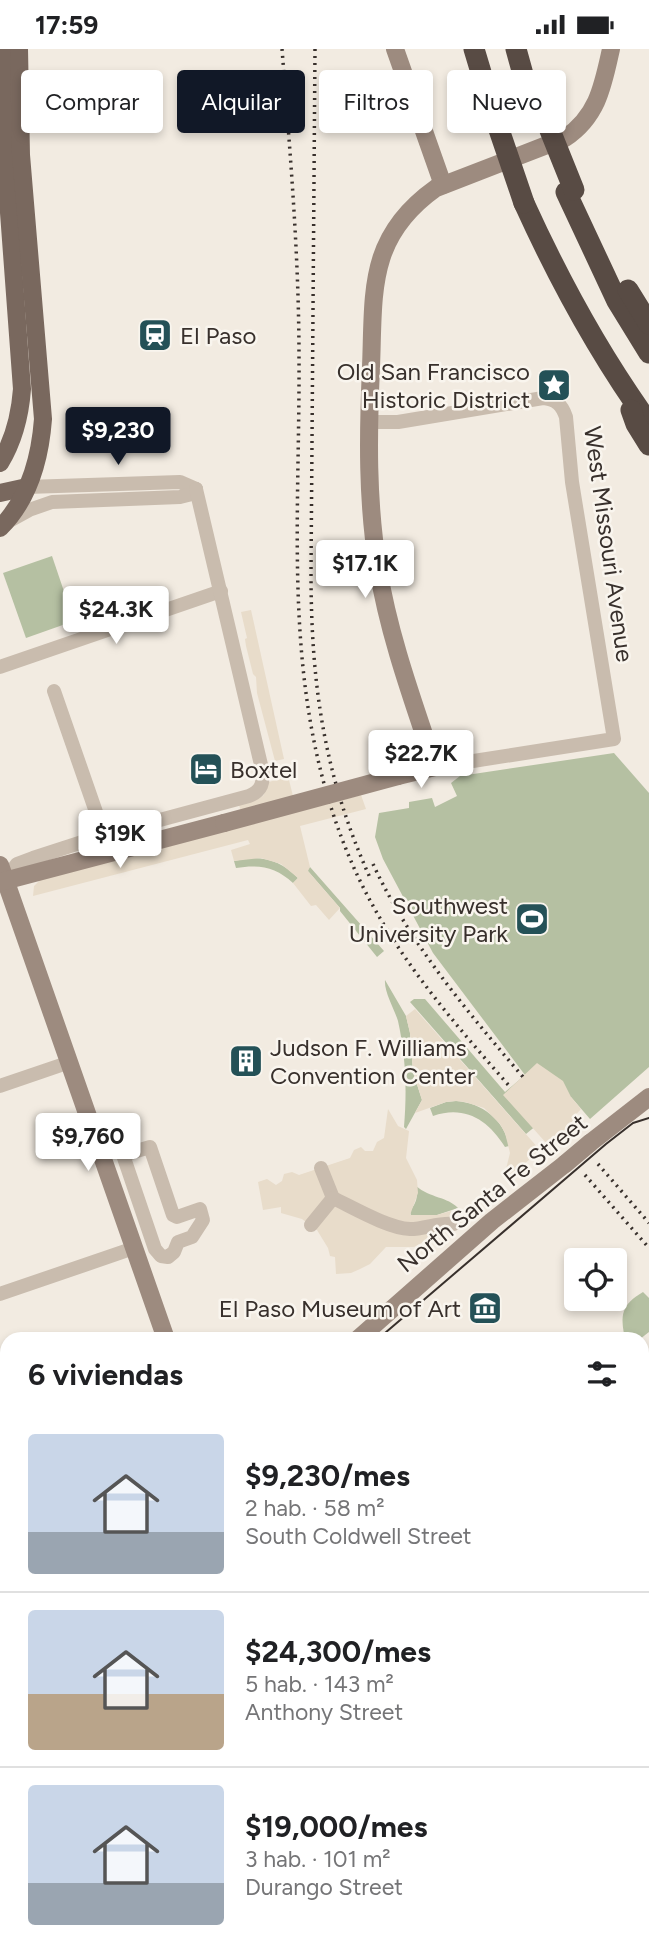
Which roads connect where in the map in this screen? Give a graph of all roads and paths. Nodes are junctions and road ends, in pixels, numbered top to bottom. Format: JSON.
{"nodes":[{"id":1,"x":2,"y":49,"type":"edge"},
{"id":2,"x":19,"y":49,"type":"edge"},
{"id":3,"x":395,"y":49,"type":"edge"},
{"id":4,"x":474,"y":49,"type":"edge"},
{"id":5,"x":518,"y":49,"type":"edge"},
{"id":6,"x":611,"y":49,"type":"edge"},
{"id":7,"x":443,"y":185,"type":"junction"},
{"id":8,"x":570,"y":191,"type":"junction"},
{"id":9,"x":16,"y":198,"type":"junction"},
{"id":10,"x":649,"y":324,"type":"edge"},
{"id":11,"x":649,"y":353,"type":"edge"},
{"id":12,"x":622,"y":385,"type":"junction"},
{"id":13,"x":369,"y":422,"type":"junction"},
{"id":14,"x":649,"y":423,"type":"edge"},
{"id":15,"x":649,"y":445,"type":"edge"},
{"id":16,"x":0,"y":463,"type":"edge"},
{"id":17,"x":27,"y":487,"type":"junction"},
{"id":18,"x":196,"y":489,"type":"junction"},
{"id":19,"x":0,"y":493,"type":"edge"},
{"id":20,"x":2,"y":526,"type":"edge"},
{"id":21,"x":221,"y":591,"type":"junction"},
{"id":22,"x":0,"y":667,"type":"edge"},
{"id":23,"x":54,"y":691,"type":"dead end"},
{"id":24,"x":435,"y":767,"type":"junction"},
{"id":25,"x":104,"y":835,"type":"junction"},
{"id":26,"x":2,"y":876,"type":"edge"},
{"id":27,"x":70,"y":1062,"type":"junction"},
{"id":28,"x":0,"y":1086,"type":"edge"},
{"id":29,"x":649,"y":1097,"type":"edge"},
{"id":30,"x":150,"y":1147,"type":"joint"},
{"id":31,"x":321,"y":1168,"type":"dead end"},
{"id":32,"x":333,"y":1198,"type":"junction"},
{"id":33,"x":454,"y":1224,"type":"dead end"},
{"id":34,"x":311,"y":1225,"type":"dead end"},
{"id":35,"x":134,"y":1248,"type":"junction"},
{"id":36,"x":0,"y":1294,"type":"edge"},
{"id":37,"x":164,"y":1332,"type":"edge"},
{"id":38,"x":365,"y":1332,"type":"edge"}],
"edges":[{"from":1,"to":9,"type":"main road"},
{"from":2,"to":9,"type":"main road"},
{"from":3,"to":7,"type":"street"},
{"from":4,"to":12,"type":"highway","bridge":true},
{"from":5,"to":8,"type":"highway"},
{"from":6,"to":7,"type":"street"},
{"from":7,"to":13,"type":"street"},
{"from":8,"to":10,"type":"highway"},
{"from":8,"to":11,"type":"highway"},
{"from":9,"to":16,"type":"main road"},
{"from":9,"to":17,"type":"main road"},
{"from":12,"to":14,"type":"highway"},
{"from":12,"to":15,"type":"highway"},
{"from":13,"to":24,"type":"street"},
{"from":13,"to":24,"type":"street","name":"West Missouri Avenue"},
{"from":17,"to":18,"type":"street"},
{"from":17,"to":19,"type":"main road"},
{"from":17,"to":20,"type":"main road"},
{"from":18,"to":20,"type":"street"},
{"from":18,"to":21,"type":"street"},
{"from":21,"to":22,"type":"street"},
{"from":21,"to":25,"type":"street"},
{"from":23,"to":25,"type":"street"},
{"from":24,"to":26,"type":"street","bridge":true},
{"from":25,"to":26,"type":"street"},
{"from":26,"to":27,"type":"street"},
{"from":27,"to":28,"type":"street"},
{"from":27,"to":35,"type":"street"},
{"from":29,"to":38,"type":"street","name":"North Santa Fe Street","bridge":true},
{"from":30,"to":30,"type":"street"},
{"from":31,"to":32,"type":"street"},
{"from":32,"to":33,"type":"street"},
{"from":32,"to":34,"type":"street"},
{"from":35,"to":36,"type":"street"},
{"from":35,"to":37,"type":"street"}]}
